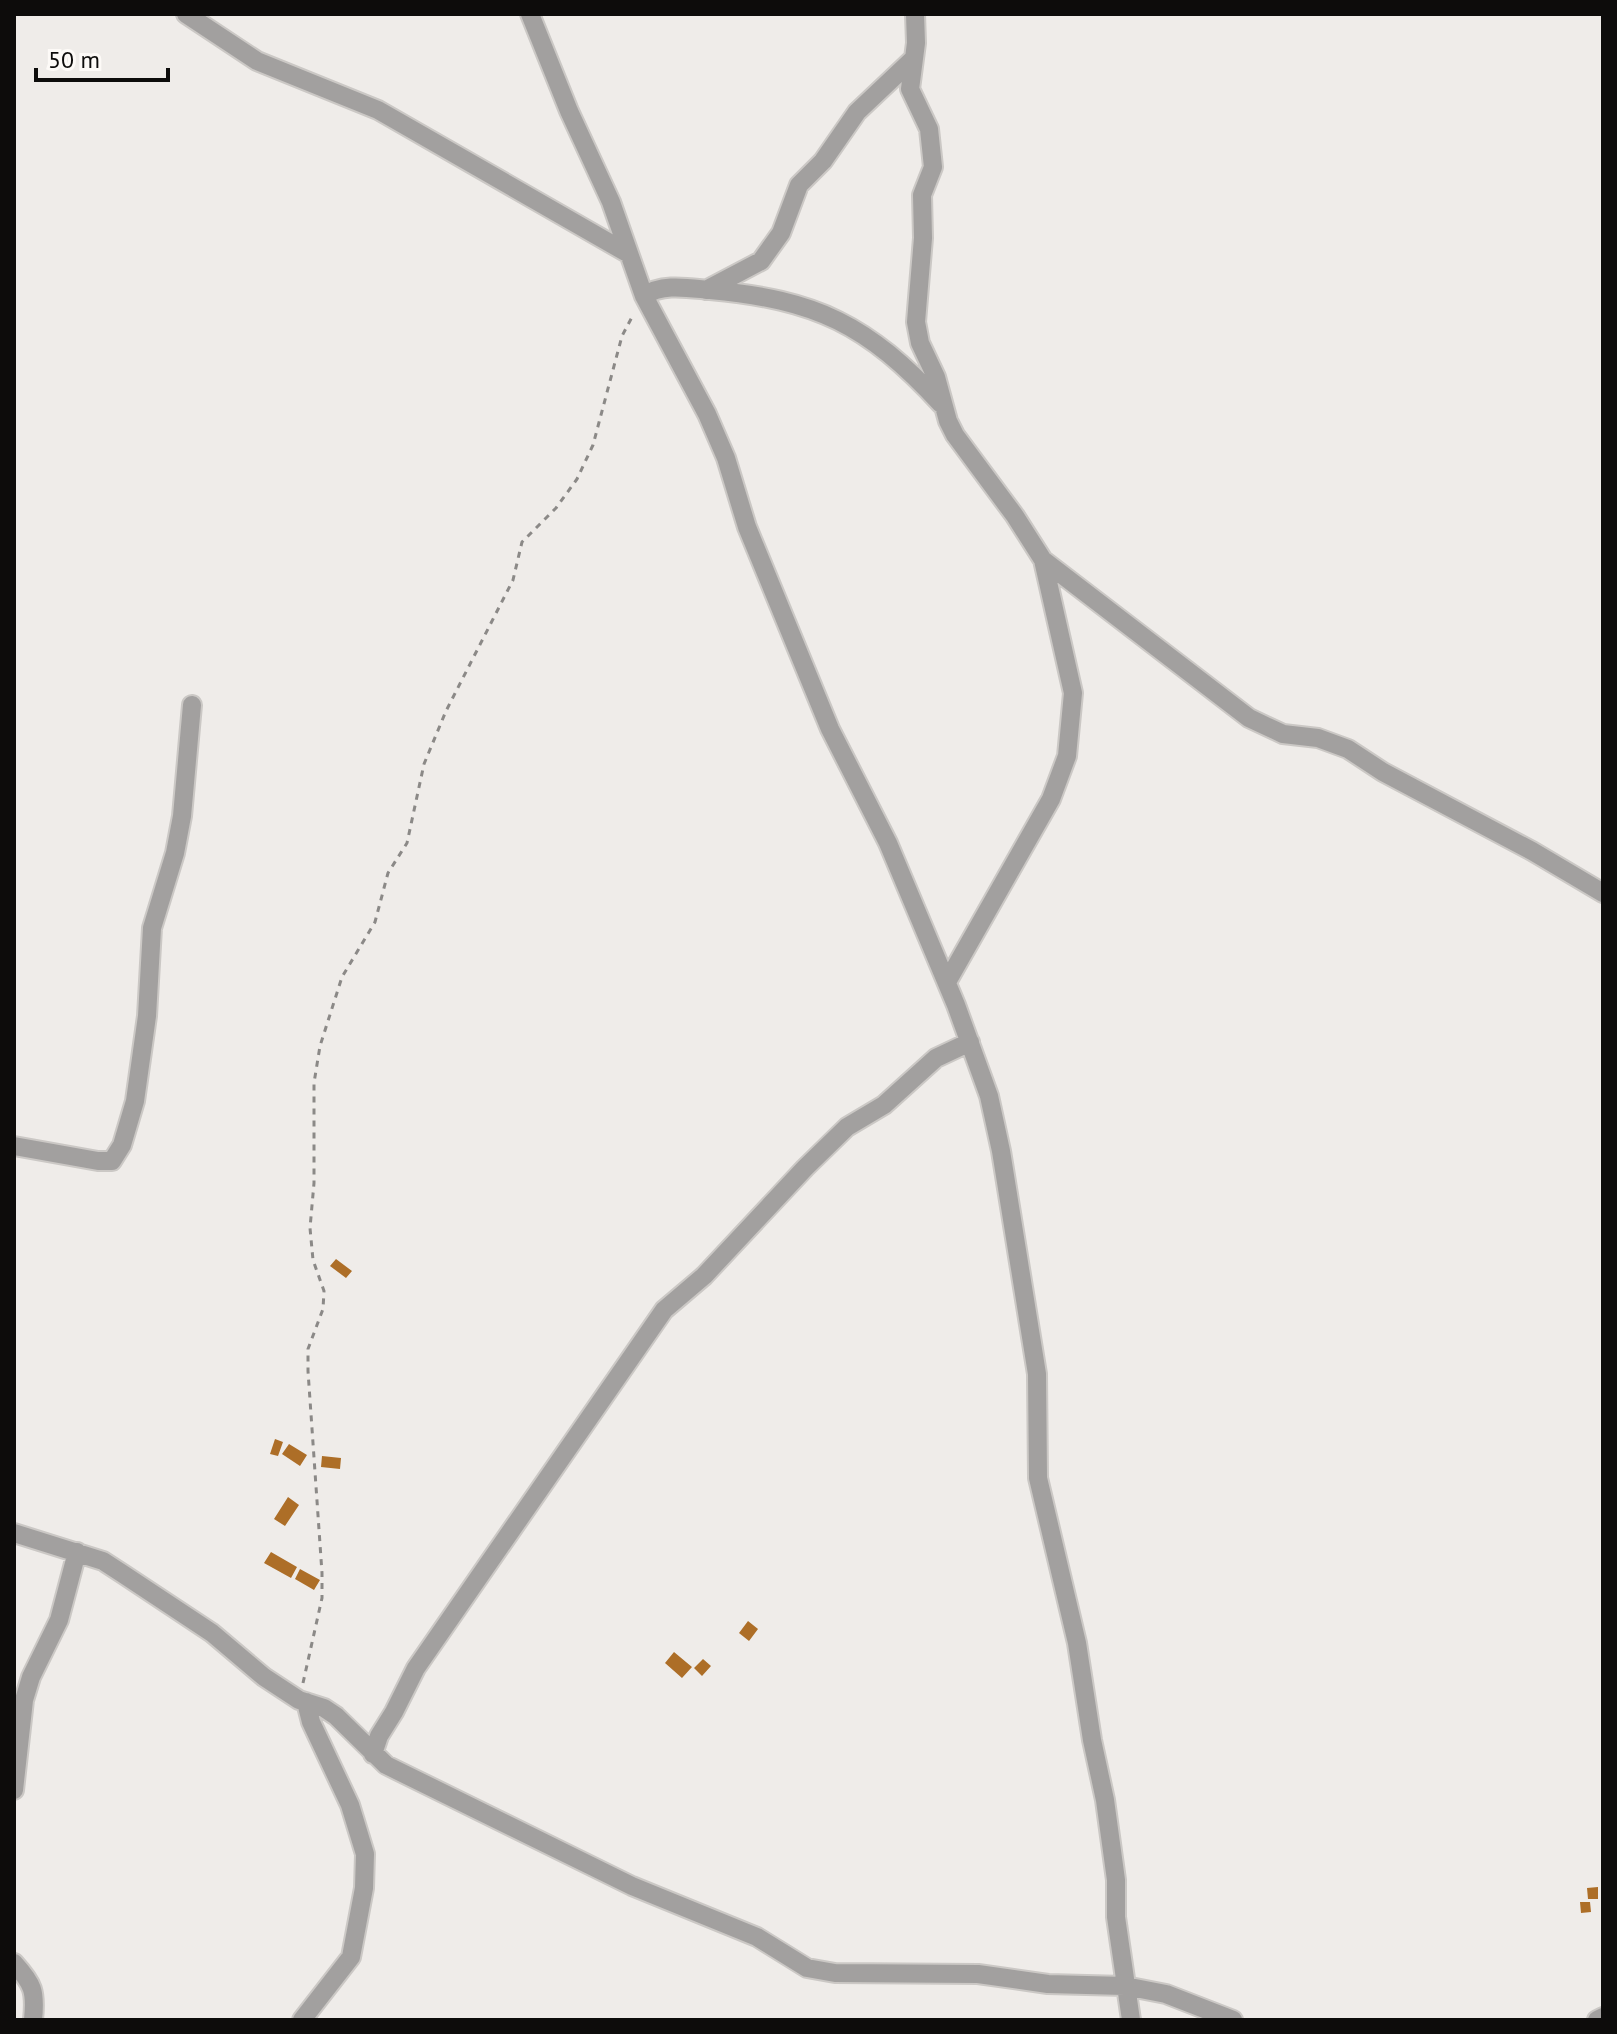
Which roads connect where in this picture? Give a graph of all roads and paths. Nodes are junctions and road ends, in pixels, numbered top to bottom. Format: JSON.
{"nodes":[{"id":1,"x":186,"y":14,"type":"edge"},
{"id":2,"x":530,"y":14,"type":"edge"},
{"id":3,"x":915,"y":14,"type":"edge"},
{"id":4,"x":912,"y":60,"type":"junction"},
{"id":5,"x":629,"y":254,"type":"junction"},
{"id":6,"x":706,"y":290,"type":"junction"},
{"id":7,"x":646,"y":302,"type":"junction"},
{"id":8,"x":943,"y":406,"type":"junction"},
{"id":9,"x":1043,"y":560,"type":"junction"},
{"id":10,"x":192,"y":705,"type":"dead end"},
{"id":11,"x":1603,"y":893,"type":"edge"},
{"id":12,"x":947,"y":982,"type":"junction"},
{"id":13,"x":970,"y":1042,"type":"junction"},
{"id":14,"x":14,"y":1146,"type":"edge"},
{"id":15,"x":14,"y":1533,"type":"edge"},
{"id":16,"x":77,"y":1552,"type":"junction"},
{"id":17,"x":302,"y":1701,"type":"junction"},
{"id":18,"x":373,"y":1754,"type":"junction"},
{"id":19,"x":14,"y":1790,"type":"edge"},
{"id":20,"x":14,"y":1963,"type":"edge"},
{"id":21,"x":1125,"y":1986,"type":"junction"},
{"id":22,"x":1603,"y":2017,"type":"edge"},
{"id":23,"x":33,"y":2020,"type":"edge"},
{"id":24,"x":302,"y":2020,"type":"edge"},
{"id":25,"x":1131,"y":2020,"type":"edge"},
{"id":26,"x":1233,"y":2020,"type":"edge"},
{"id":27,"x":1597,"y":2020,"type":"edge"}],
"edges":[{"from":1,"to":5,"type":"street"},
{"from":2,"to":5,"type":"street"},
{"from":3,"to":4,"type":"street"},
{"from":4,"to":6,"type":"street"},
{"from":4,"to":8,"type":"street"},
{"from":5,"to":7,"type":"street"},
{"from":6,"to":7,"type":"street"},
{"from":6,"to":8,"type":"street"},
{"from":7,"to":12,"type":"street"},
{"from":7,"to":17,"type":"path"},
{"from":8,"to":9,"type":"street"},
{"from":9,"to":11,"type":"street"},
{"from":9,"to":12,"type":"street"},
{"from":10,"to":14,"type":"street"},
{"from":12,"to":13,"type":"street"},
{"from":13,"to":18,"type":"street"},
{"from":13,"to":21,"type":"street"},
{"from":15,"to":16,"type":"street"},
{"from":16,"to":17,"type":"street"},
{"from":16,"to":19,"type":"street"},
{"from":17,"to":18,"type":"street"},
{"from":17,"to":24,"type":"street"},
{"from":18,"to":21,"type":"street"},
{"from":20,"to":23,"type":"street"},
{"from":21,"to":25,"type":"street"},
{"from":21,"to":26,"type":"street"},
{"from":22,"to":27,"type":"street"}]}
